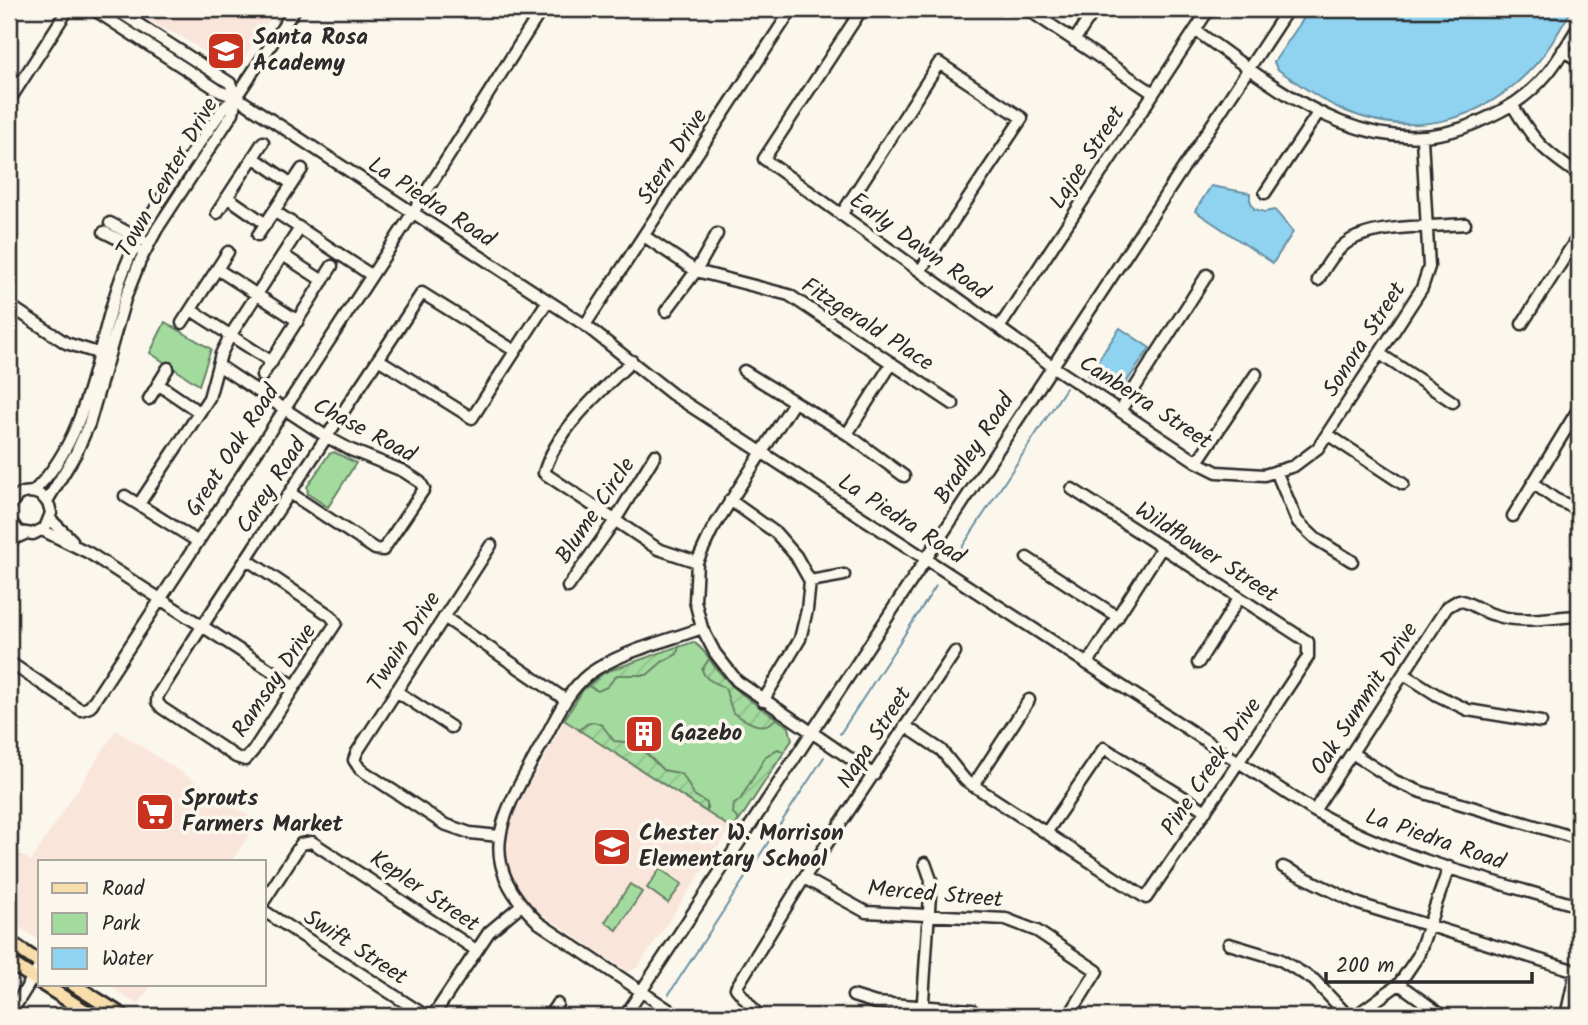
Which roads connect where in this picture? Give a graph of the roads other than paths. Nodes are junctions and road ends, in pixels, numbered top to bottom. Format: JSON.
{"nodes":[{"id":1,"x":93,"y":9,"type":"edge"},
{"id":2,"x":115,"y":9,"type":"edge"},
{"id":3,"x":295,"y":9,"type":"edge"},
{"id":4,"x":542,"y":9,"type":"edge"},
{"id":5,"x":792,"y":9,"type":"edge"},
{"id":6,"x":862,"y":9,"type":"edge"},
{"id":7,"x":1027,"y":9,"type":"edge"},
{"id":8,"x":1095,"y":9,"type":"edge"},
{"id":9,"x":1209,"y":9,"type":"edge"},
{"id":10,"x":1289,"y":9,"type":"edge"},
{"id":11,"x":65,"y":14,"type":"dead end"},
{"id":12,"x":1579,"y":26,"type":"edge"},
{"id":13,"x":1195,"y":30,"type":"junction"},
{"id":14,"x":1074,"y":41,"type":"junction"},
{"id":15,"x":1563,"y":50,"type":"junction"},
{"id":16,"x":1579,"y":61,"type":"edge"},
{"id":17,"x":1249,"y":69,"type":"junction"},
{"id":18,"x":1153,"y":93,"type":"junction"},
{"id":19,"x":236,"y":97,"type":"junction"},
{"id":20,"x":9,"y":102,"type":"edge"},
{"id":21,"x":1513,"y":106,"type":"junction"},
{"id":22,"x":1318,"y":113,"type":"junction"},
{"id":23,"x":1422,"y":138,"type":"junction"},
{"id":24,"x":263,"y":142,"type":"dead end"},
{"id":25,"x":253,"y":157,"type":"junction"},
{"id":26,"x":302,"y":169,"type":"dead end"},
{"id":27,"x":1579,"y":175,"type":"edge"},
{"id":28,"x":292,"y":184,"type":"junction"},
{"id":29,"x":1265,"y":193,"type":"dead end"},
{"id":30,"x":227,"y":197,"type":"junction"},
{"id":31,"x":274,"y":211,"type":"junction"},
{"id":32,"x":217,"y":213,"type":"dead end"},
{"id":33,"x":412,"y":214,"type":"junction"},
{"id":34,"x":841,"y":215,"type":"junction"},
{"id":35,"x":266,"y":224,"type":"junction"},
{"id":36,"x":1465,"y":224,"type":"dead end"},
{"id":37,"x":107,"y":228,"type":"dead end"},
{"id":38,"x":1425,"y":228,"type":"junction"},
{"id":39,"x":300,"y":229,"type":"junction"},
{"id":40,"x":717,"y":234,"type":"dead end"},
{"id":41,"x":1579,"y":235,"type":"edge"},
{"id":42,"x":258,"y":236,"type":"dead end"},
{"id":43,"x":644,"y":236,"type":"junction"},
{"id":44,"x":137,"y":242,"type":"junction"},
{"id":45,"x":147,"y":248,"type":"junction"},
{"id":46,"x":228,"y":252,"type":"dead end"},
{"id":47,"x":283,"y":255,"type":"junction"},
{"id":48,"x":332,"y":266,"type":"dead end"},
{"id":49,"x":217,"y":269,"type":"junction"},
{"id":50,"x":696,"y":271,"type":"junction"},
{"id":51,"x":920,"y":271,"type":"junction"},
{"id":52,"x":371,"y":275,"type":"junction"},
{"id":53,"x":1207,"y":275,"type":"dead end"},
{"id":54,"x":1318,"y":280,"type":"dead end"},
{"id":55,"x":323,"y":281,"type":"junction"},
{"id":56,"x":257,"y":294,"type":"junction"},
{"id":57,"x":547,"y":302,"type":"junction"},
{"id":58,"x":9,"y":305,"type":"edge"},
{"id":59,"x":191,"y":310,"type":"junction"},
{"id":60,"x":666,"y":311,"type":"dead end"},
{"id":61,"x":298,"y":321,"type":"junction"},
{"id":62,"x":182,"y":323,"type":"dead end"},
{"id":63,"x":1522,"y":324,"type":"dead end"},
{"id":64,"x":585,"y":325,"type":"junction"},
{"id":65,"x":999,"y":328,"type":"junction"},
{"id":66,"x":230,"y":335,"type":"junction"},
{"id":67,"x":515,"y":351,"type":"junction"},
{"id":68,"x":1380,"y":354,"type":"junction"},
{"id":69,"x":104,"y":355,"type":"junction"},
{"id":70,"x":378,"y":359,"type":"junction"},
{"id":71,"x":632,"y":361,"type":"junction"},
{"id":72,"x":272,"y":362,"type":"junction"},
{"id":73,"x":892,"y":363,"type":"junction"},
{"id":74,"x":218,"y":365,"type":"junction"},
{"id":75,"x":1052,"y":366,"type":"junction"},
{"id":76,"x":168,"y":369,"type":"dead end"},
{"id":77,"x":744,"y":371,"type":"dead end"},
{"id":78,"x":1256,"y":374,"type":"dead end"},
{"id":79,"x":262,"y":376,"type":"dead end"},
{"id":80,"x":158,"y":384,"type":"junction"},
{"id":81,"x":149,"y":399,"type":"dead end"},
{"id":82,"x":794,"y":402,"type":"junction"},
{"id":83,"x":1453,"y":402,"type":"dead end"},
{"id":84,"x":953,"y":404,"type":"dead end"},
{"id":85,"x":1579,"y":408,"type":"edge"},
{"id":86,"x":284,"y":409,"type":"junction"},
{"id":87,"x":1120,"y":411,"type":"junction"},
{"id":88,"x":200,"y":412,"type":"junction"},
{"id":89,"x":847,"y":434,"type":"junction"},
{"id":90,"x":1327,"y":434,"type":"junction"},
{"id":91,"x":327,"y":437,"type":"junction"},
{"id":92,"x":762,"y":452,"type":"junction"},
{"id":93,"x":656,"y":455,"type":"dead end"},
{"id":94,"x":1197,"y":462,"type":"junction"},
{"id":95,"x":1276,"y":471,"type":"junction"},
{"id":96,"x":904,"y":476,"type":"dead end"},
{"id":97,"x":1533,"y":483,"type":"junction"},
{"id":98,"x":1403,"y":484,"type":"dead end"},
{"id":99,"x":1072,"y":489,"type":"dead end"},
{"id":100,"x":33,"y":492,"type":"junction"},
{"id":101,"x":290,"y":493,"type":"junction"},
{"id":102,"x":12,"y":495,"type":"edge"},
{"id":103,"x":125,"y":496,"type":"dead end"},
{"id":104,"x":730,"y":500,"type":"junction"},
{"id":105,"x":47,"y":501,"type":"junction"},
{"id":106,"x":139,"y":504,"type":"junction"},
{"id":107,"x":9,"y":507,"type":"edge"},
{"id":108,"x":1579,"y":510,"type":"edge"},
{"id":109,"x":1513,"y":516,"type":"dead end"},
{"id":110,"x":9,"y":519,"type":"edge"},
{"id":111,"x":50,"y":519,"type":"junction"},
{"id":112,"x":614,"y":522,"type":"junction"},
{"id":113,"x":42,"y":530,"type":"junction"},
{"id":114,"x":25,"y":534,"type":"junction"},
{"id":115,"x":9,"y":541,"type":"edge"},
{"id":116,"x":197,"y":541,"type":"junction"},
{"id":117,"x":491,"y":545,"type":"dead end"},
{"id":118,"x":1162,"y":547,"type":"junction"},
{"id":119,"x":89,"y":553,"type":"junction"},
{"id":120,"x":1027,"y":558,"type":"dead end"},
{"id":121,"x":246,"y":559,"type":"junction"},
{"id":122,"x":927,"y":559,"type":"junction"},
{"id":123,"x":1352,"y":561,"type":"dead end"},
{"id":124,"x":697,"y":562,"type":"junction"},
{"id":125,"x":844,"y":575,"type":"dead end"},
{"id":126,"x":810,"y":580,"type":"junction"},
{"id":127,"x":568,"y":587,"type":"dead end"},
{"id":128,"x":1239,"y":597,"type":"junction"},
{"id":129,"x":160,"y":598,"type":"junction"},
{"id":130,"x":1579,"y":616,"type":"edge"},
{"id":131,"x":444,"y":617,"type":"junction"},
{"id":132,"x":1118,"y":617,"type":"junction"},
{"id":133,"x":202,"y":625,"type":"junction"},
{"id":134,"x":702,"y":628,"type":"junction"},
{"id":135,"x":955,"y":652,"type":"dead end"},
{"id":136,"x":1308,"y":657,"type":"joint"},
{"id":137,"x":9,"y":663,"type":"edge"},
{"id":138,"x":1198,"y":663,"type":"dead end"},
{"id":139,"x":1087,"y":664,"type":"junction"},
{"id":140,"x":1404,"y":674,"type":"junction"},
{"id":141,"x":295,"y":686,"type":"junction"},
{"id":142,"x":396,"y":691,"type":"junction"},
{"id":143,"x":566,"y":700,"type":"junction"},
{"id":144,"x":1030,"y":700,"type":"dead end"},
{"id":145,"x":763,"y":701,"type":"junction"},
{"id":146,"x":1541,"y":722,"type":"dead end"},
{"id":147,"x":905,"y":726,"type":"junction"},
{"id":148,"x":451,"y":727,"type":"dead end"},
{"id":149,"x":811,"y":733,"type":"junction"},
{"id":150,"x":1352,"y":753,"type":"junction"},
{"id":151,"x":245,"y":760,"type":"joint"},
{"id":152,"x":1239,"y":763,"type":"junction"},
{"id":153,"x":874,"y":775,"type":"junction"},
{"id":154,"x":973,"y":786,"type":"junction"},
{"id":155,"x":1206,"y":811,"type":"junction"},
{"id":156,"x":1314,"y":811,"type":"junction"},
{"id":157,"x":1046,"y":833,"type":"junction"},
{"id":158,"x":499,"y":836,"type":"junction"},
{"id":159,"x":1579,"y":839,"type":"edge"},
{"id":160,"x":926,"y":863,"type":"dead end"},
{"id":161,"x":1283,"y":867,"type":"dead end"},
{"id":162,"x":1449,"y":867,"type":"junction"},
{"id":163,"x":804,"y":878,"type":"junction"},
{"id":164,"x":266,"y":898,"type":"edge"},
{"id":165,"x":520,"y":906,"type":"junction"},
{"id":166,"x":1579,"y":906,"type":"edge"},
{"id":167,"x":266,"y":912,"type":"edge"},
{"id":168,"x":929,"y":916,"type":"junction"},
{"id":169,"x":1429,"y":926,"type":"junction"},
{"id":170,"x":9,"y":942,"type":"edge"},
{"id":171,"x":1229,"y":944,"type":"dead end"},
{"id":172,"x":476,"y":950,"type":"junction"},
{"id":173,"x":9,"y":961,"type":"edge"},
{"id":174,"x":38,"y":973,"type":"edge"},
{"id":175,"x":38,"y":974,"type":"edge"},
{"id":176,"x":38,"y":978,"type":"edge"},
{"id":177,"x":1399,"y":984,"type":"junction"},
{"id":178,"x":54,"y":986,"type":"edge"},
{"id":179,"x":76,"y":986,"type":"edge"},
{"id":180,"x":641,"y":991,"type":"junction"},
{"id":181,"x":853,"y":996,"type":"dead end"},
{"id":182,"x":557,"y":1004,"type":"dead end"},
{"id":183,"x":972,"y":1010,"type":"dead end"},
{"id":184,"x":922,"y":1011,"type":"edge"},
{"id":185,"x":9,"y":1016,"type":"edge"},
{"id":186,"x":93,"y":1016,"type":"edge"},
{"id":187,"x":123,"y":1016,"type":"edge"},
{"id":188,"x":426,"y":1016,"type":"edge"},
{"id":189,"x":433,"y":1016,"type":"edge"},
{"id":190,"x":549,"y":1016,"type":"edge"},
{"id":191,"x":625,"y":1016,"type":"edge"},
{"id":192,"x":678,"y":1016,"type":"edge"},
{"id":193,"x":759,"y":1016,"type":"edge"},
{"id":194,"x":1069,"y":1016,"type":"edge"},
{"id":195,"x":1348,"y":1016,"type":"edge"},
{"id":196,"x":1355,"y":1016,"type":"edge"},
{"id":197,"x":1443,"y":1016,"type":"edge"},
{"id":198,"x":1566,"y":1016,"type":"edge"}],
"edges":[{"from":1,"to":19,"type":"street","name":"La Piedra Road"},
{"from":2,"to":19,"type":"street","name":"La Piedra Road"},
{"from":3,"to":19,"type":"street"},
{"from":4,"to":33,"type":"street","name":"Great Oak Road"},
{"from":5,"to":43,"type":"street","name":"Stern Drive"},
{"from":6,"to":34,"type":"street","name":"Early Dawn Road"},
{"from":7,"to":14,"type":"street"},
{"from":8,"to":14,"type":"street"},
{"from":9,"to":13,"type":"street","name":"Lajoe Street"},
{"from":10,"to":17,"type":"street","name":"Bradley Road"},
{"from":11,"to":20,"type":"street"},
{"from":12,"to":15,"type":"street"},
{"from":13,"to":17,"type":"street"},
{"from":13,"to":18,"type":"street","name":"Lajoe Street"},
{"from":14,"to":18,"type":"street"},
{"from":15,"to":16,"type":"street"},
{"from":15,"to":21,"type":"street"},
{"from":17,"to":22,"type":"street"},
{"from":17,"to":75,"type":"street","name":"Bradley Road"},
{"from":18,"to":65,"type":"street","name":"Lajoe Street"},
{"from":19,"to":33,"type":"street","name":"La Piedra Road"},
{"from":19,"to":44,"type":"street","name":"Town Center Drive"},
{"from":19,"to":45,"type":"street","name":"Town Center Drive"},
{"from":21,"to":23,"type":"street"},
{"from":21,"to":27,"type":"street"},
{"from":22,"to":23,"type":"street"},
{"from":22,"to":29,"type":"street"},
{"from":23,"to":38,"type":"street","name":"Sonora Street"},
{"from":24,"to":25,"type":"street"},
{"from":25,"to":28,"type":"street"},
{"from":25,"to":30,"type":"street"},
{"from":26,"to":28,"type":"street"},
{"from":28,"to":31,"type":"street"},
{"from":30,"to":32,"type":"street"},
{"from":30,"to":35,"type":"street"},
{"from":31,"to":35,"type":"street"},
{"from":31,"to":39,"type":"street"},
{"from":33,"to":52,"type":"street","name":"Great Oak Road"},
{"from":33,"to":57,"type":"street","name":"La Piedra Road"},
{"from":34,"to":51,"type":"street","name":"Early Dawn Road"},
{"from":34,"to":51,"type":"street"},
{"from":35,"to":42,"type":"street"},
{"from":36,"to":38,"type":"street"},
{"from":37,"to":44,"type":"street"},
{"from":38,"to":54,"type":"street"},
{"from":38,"to":68,"type":"street","name":"Sonora Street"},
{"from":39,"to":47,"type":"street"},
{"from":39,"to":52,"type":"street"},
{"from":40,"to":50,"type":"street"},
{"from":41,"to":63,"type":"street"},
{"from":43,"to":50,"type":"street","name":"Fitzgerald Place"},
{"from":43,"to":64,"type":"street","name":"Stern Drive"},
{"from":44,"to":45,"type":"street"},
{"from":44,"to":69,"type":"street","name":"Town Center Drive"},
{"from":45,"to":69,"type":"street","name":"Town Center Drive"},
{"from":46,"to":49,"type":"street"},
{"from":47,"to":55,"type":"street"},
{"from":47,"to":56,"type":"street"},
{"from":48,"to":55,"type":"street"},
{"from":49,"to":56,"type":"street"},
{"from":49,"to":59,"type":"street"},
{"from":50,"to":60,"type":"street"},
{"from":50,"to":73,"type":"street","name":"Fitzgerald Place"},
{"from":51,"to":65,"type":"street","name":"Early Dawn Road"},
{"from":52,"to":86,"type":"street","name":"Great Oak Road"},
{"from":53,"to":87,"type":"street"},
{"from":55,"to":61,"type":"street"},
{"from":56,"to":61,"type":"street"},
{"from":56,"to":66,"type":"street"},
{"from":57,"to":64,"type":"street","name":"La Piedra Road"},
{"from":57,"to":67,"type":"street"},
{"from":58,"to":69,"type":"street"},
{"from":59,"to":62,"type":"street"},
{"from":59,"to":66,"type":"street"},
{"from":61,"to":72,"type":"street"},
{"from":64,"to":71,"type":"street","name":"La Piedra Road"},
{"from":65,"to":75,"type":"street","name":"Early Dawn Road"},
{"from":66,"to":72,"type":"street"},
{"from":66,"to":74,"type":"street"},
{"from":67,"to":70,"type":"street","name":"Carey Road"},
{"from":67,"to":70,"type":"street"},
{"from":68,"to":83,"type":"street"},
{"from":68,"to":90,"type":"street","name":"Sonora Street"},
{"from":69,"to":100,"type":"street","name":"Town Center Drive"},
{"from":69,"to":105,"type":"street","name":"Town Center Drive"},
{"from":70,"to":91,"type":"street","name":"Carey Road"},
{"from":71,"to":92,"type":"street","name":"La Piedra Road"},
{"from":71,"to":112,"type":"street"},
{"from":72,"to":79,"type":"street"},
{"from":73,"to":84,"type":"street","name":"Fitzgerald Place"},
{"from":73,"to":89,"type":"street"},
{"from":74,"to":86,"type":"street","name":"Chase Road"},
{"from":74,"to":88,"type":"street"},
{"from":75,"to":87,"type":"street","name":"Canberra Street"},
{"from":75,"to":122,"type":"street","name":"Bradley Road"},
{"from":76,"to":80,"type":"street"},
{"from":77,"to":82,"type":"street"},
{"from":78,"to":94,"type":"street"},
{"from":80,"to":81,"type":"street"},
{"from":80,"to":88,"type":"street"},
{"from":82,"to":89,"type":"street"},
{"from":82,"to":92,"type":"street"},
{"from":85,"to":97,"type":"street"},
{"from":86,"to":91,"type":"street","name":"Chase Road"},
{"from":86,"to":116,"type":"street","name":"Great Oak Road"},
{"from":87,"to":94,"type":"street","name":"Canberra Street"},
{"from":88,"to":106,"type":"street"},
{"from":89,"to":96,"type":"street"},
{"from":90,"to":95,"type":"street","name":"Canberra Street"},
{"from":90,"to":98,"type":"street"},
{"from":91,"to":101,"type":"street","name":"Carey Road"},
{"from":91,"to":101,"type":"street","name":"Chase Road"},
{"from":92,"to":104,"type":"street"},
{"from":92,"to":122,"type":"street","name":"La Piedra Road"},
{"from":93,"to":112,"type":"street","name":"Blume Circle"},
{"from":94,"to":95,"type":"street","name":"Canberra Street"},
{"from":95,"to":123,"type":"street"},
{"from":97,"to":108,"type":"street"},
{"from":97,"to":109,"type":"street"},
{"from":99,"to":118,"type":"street","name":"Wildflower Street"},
{"from":100,"to":102,"type":"street"},
{"from":100,"to":105,"type":"street"},
{"from":101,"to":121,"type":"street","name":"Carey Road"},
{"from":102,"to":107,"type":"street"},
{"from":103,"to":106,"type":"street"},
{"from":104,"to":124,"type":"street"},
{"from":104,"to":126,"type":"street"},
{"from":105,"to":111,"type":"street"},
{"from":106,"to":116,"type":"street"},
{"from":110,"to":114,"type":"street"},
{"from":111,"to":113,"type":"street"},
{"from":111,"to":119,"type":"street"},
{"from":112,"to":124,"type":"street"},
{"from":112,"to":127,"type":"street","name":"Blume Circle"},
{"from":113,"to":114,"type":"street"},
{"from":113,"to":119,"type":"street"},
{"from":114,"to":115,"type":"street"},
{"from":116,"to":129,"type":"street","name":"Great Oak Road"},
{"from":117,"to":131,"type":"street","name":"Twain Drive"},
{"from":118,"to":128,"type":"street","name":"Wildflower Street"},
{"from":118,"to":132,"type":"street"},
{"from":119,"to":129,"type":"street"},
{"from":120,"to":132,"type":"street"},
{"from":121,"to":133,"type":"street","name":"Carey Road"},
{"from":121,"to":141,"type":"street","name":"Ramsay Drive"},
{"from":122,"to":139,"type":"street","name":"La Piedra Road"},
{"from":122,"to":149,"type":"street","name":"Bradley Road"},
{"from":124,"to":134,"type":"street"},
{"from":125,"to":126,"type":"street"},
{"from":126,"to":145,"type":"street"},
{"from":128,"to":136,"type":"street","name":"Wildflower Street"},
{"from":128,"to":138,"type":"street"},
{"from":129,"to":133,"type":"street"},
{"from":129,"to":137,"type":"street","name":"Great Oak Road"},
{"from":130,"to":140,"type":"street","name":"Oak Summit Drive"},
{"from":131,"to":142,"type":"street","name":"Twain Drive"},
{"from":131,"to":143,"type":"street"},
{"from":132,"to":139,"type":"street"},
{"from":133,"to":141,"type":"street"},
{"from":133,"to":151,"type":"street","name":"Carey Road"},
{"from":134,"to":143,"type":"street"},
{"from":134,"to":145,"type":"street"},
{"from":135,"to":147,"type":"street","name":"Napa Street"},
{"from":136,"to":152,"type":"street","name":"Pine Creek Drive"},
{"from":139,"to":152,"type":"street","name":"La Piedra Road"},
{"from":140,"to":146,"type":"street"},
{"from":140,"to":150,"type":"street","name":"Oak Summit Drive"},
{"from":141,"to":151,"type":"street","name":"Ramsay Drive"},
{"from":142,"to":148,"type":"street"},
{"from":142,"to":158,"type":"street","name":"Twain Drive"},
{"from":143,"to":158,"type":"street"},
{"from":144,"to":154,"type":"street"},
{"from":145,"to":149,"type":"street"},
{"from":147,"to":153,"type":"street","name":"Napa Street"},
{"from":147,"to":154,"type":"street"},
{"from":149,"to":153,"type":"street"},
{"from":149,"to":180,"type":"street","name":"Bradley Road"},
{"from":150,"to":156,"type":"street","name":"Oak Summit Drive"},
{"from":150,"to":159,"type":"street"},
{"from":152,"to":155,"type":"street","name":"Pine Creek Drive"},
{"from":152,"to":156,"type":"street","name":"La Piedra Road"},
{"from":153,"to":163,"type":"street","name":"Napa Street"},
{"from":154,"to":157,"type":"street"},
{"from":155,"to":157,"type":"street"},
{"from":155,"to":157,"type":"street","name":"Pine Creek Drive"},
{"from":156,"to":162,"type":"street","name":"La Piedra Road"},
{"from":158,"to":165,"type":"street"},
{"from":160,"to":168,"type":"street"},
{"from":161,"to":169,"type":"street"},
{"from":162,"to":166,"type":"street","name":"La Piedra Road"},
{"from":162,"to":169,"type":"street"},
{"from":163,"to":168,"type":"street","name":"Merced Street"},
{"from":163,"to":193,"type":"street","name":"Napa Street"},
{"from":164,"to":172,"type":"street","name":"Kepler Street"},
{"from":165,"to":172,"type":"street"},
{"from":165,"to":180,"type":"street"},
{"from":167,"to":188,"type":"street","name":"Swift Street"},
{"from":168,"to":184,"type":"street"},
{"from":168,"to":194,"type":"street","name":"Merced Street"},
{"from":169,"to":177,"type":"street"},
{"from":169,"to":198,"type":"street"},
{"from":170,"to":174,"type":"main road"},
{"from":171,"to":195,"type":"street"},
{"from":172,"to":189,"type":"street"},
{"from":173,"to":175,"type":"main road"},
{"from":176,"to":185,"type":"street"},
{"from":177,"to":196,"type":"street"},
{"from":177,"to":197,"type":"street"},
{"from":178,"to":186,"type":"main road"},
{"from":179,"to":187,"type":"main road"},
{"from":180,"to":191,"type":"street","name":"Bradley Road"},
{"from":180,"to":192,"type":"street"},
{"from":181,"to":184,"type":"street"},
{"from":182,"to":190,"type":"street"},
{"from":183,"to":184,"type":"street"}]}
